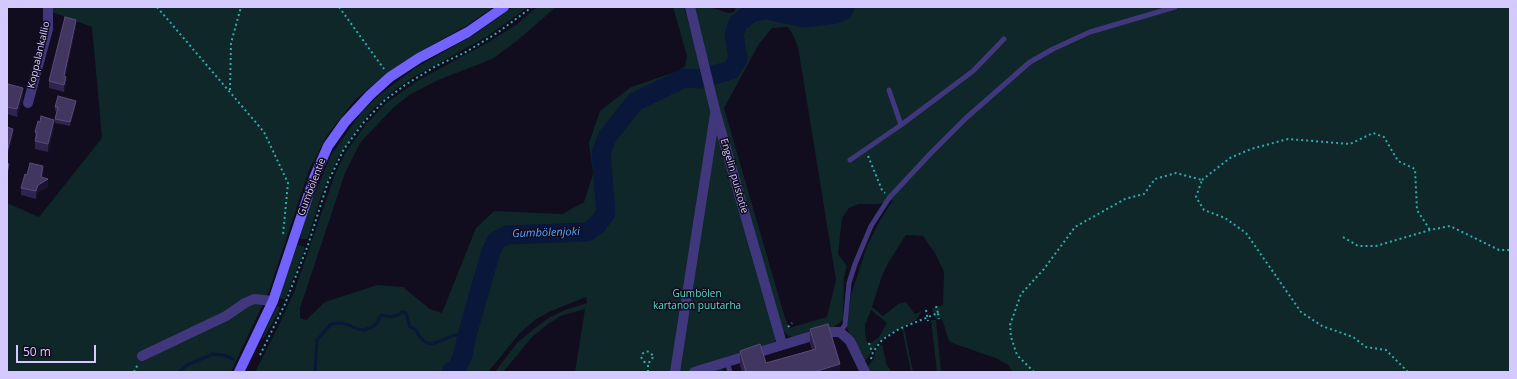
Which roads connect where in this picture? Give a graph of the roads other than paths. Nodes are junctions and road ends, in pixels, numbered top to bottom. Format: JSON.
{"nodes":[{"id":1,"x":48,"y":7,"type":"edge"},
{"id":2,"x":504,"y":7,"type":"edge"},
{"id":3,"x":690,"y":7,"type":"edge"},
{"id":4,"x":1175,"y":7,"type":"edge"},
{"id":5,"x":1004,"y":39,"type":"dead end"},
{"id":6,"x":889,"y":90,"type":"dead end"},
{"id":7,"x":28,"y":103,"type":"dead end"},
{"id":8,"x":716,"y":110,"type":"junction"},
{"id":9,"x":901,"y":125,"type":"junction"},
{"id":10,"x":850,"y":160,"type":"dead end"},
{"id":11,"x":273,"y":300,"type":"junction"},
{"id":12,"x":840,"y":332,"type":"junction"},
{"id":13,"x":782,"y":344,"type":"junction"},
{"id":14,"x":142,"y":356,"type":"dead end"},
{"id":15,"x":727,"y":362,"type":"junction"},
{"id":16,"x":864,"y":370,"type":"edge"},
{"id":17,"x":239,"y":372,"type":"edge"},
{"id":18,"x":675,"y":372,"type":"edge"},
{"id":19,"x":694,"y":372,"type":"edge"},
{"id":20,"x":730,"y":372,"type":"edge"}],
"edges":[{"from":1,"to":7,"type":"street","name":"Koppalankallio"},
{"from":2,"to":11,"type":"main road","name":"Gumbölentie"},
{"from":3,"to":8,"type":"street","name":"Engelin puistotie"},
{"from":4,"to":12,"type":"lane"},
{"from":5,"to":9,"type":"lane"},
{"from":6,"to":9,"type":"lane"},
{"from":8,"to":13,"type":"street","name":"Engelin puistotie"},
{"from":8,"to":18,"type":"street"},
{"from":9,"to":10,"type":"lane"},
{"from":11,"to":14,"type":"street"},
{"from":11,"to":17,"type":"main road","name":"Gumbölentie"},
{"from":12,"to":13,"type":"street"},
{"from":12,"to":16,"type":"street"},
{"from":13,"to":15,"type":"street"},
{"from":15,"to":19,"type":"street"},
{"from":15,"to":20,"type":"lane"}]}
